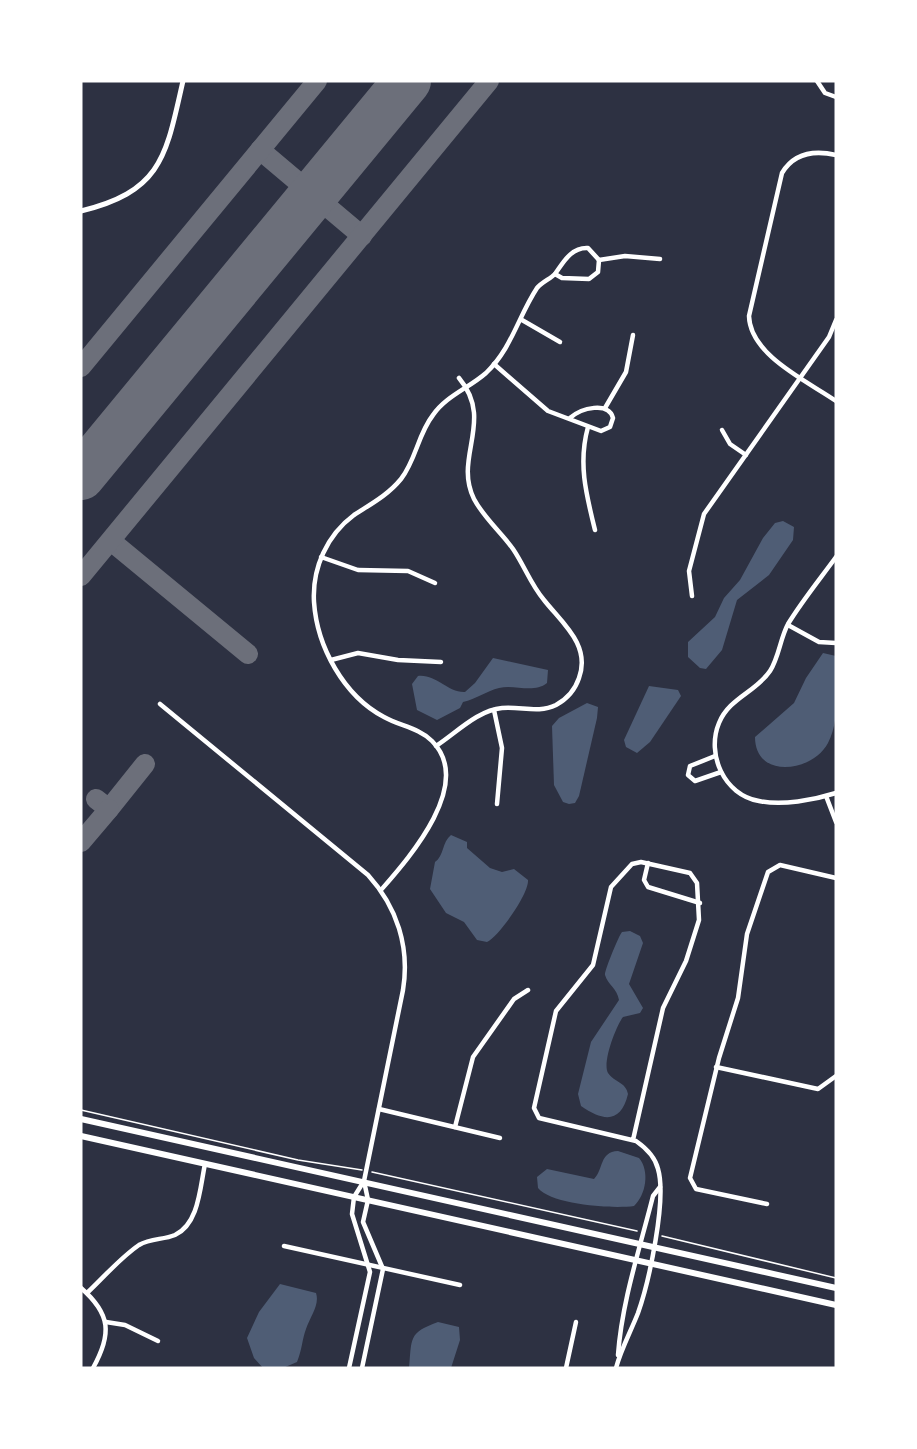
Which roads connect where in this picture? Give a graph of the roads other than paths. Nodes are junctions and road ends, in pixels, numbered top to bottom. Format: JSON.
{"nodes":[{"id":1,"x":183,"y":81,"type":"edge"},
{"id":2,"x":817,"y":81,"type":"edge"},
{"id":3,"x":834,"y":96,"type":"edge"},
{"id":4,"x":836,"y":155,"type":"edge"},
{"id":5,"x":81,"y":211,"type":"edge"},
{"id":6,"x":660,"y":259,"type":"dead end"},
{"id":7,"x":599,"y":260,"type":"junction"},
{"id":8,"x":555,"y":274,"type":"junction"},
{"id":9,"x":836,"y":320,"type":"edge"},
{"id":10,"x":522,"y":321,"type":"junction"},
{"id":11,"x":633,"y":335,"type":"dead end"},
{"id":12,"x":560,"y":342,"type":"dead end"},
{"id":13,"x":494,"y":364,"type":"junction"},
{"id":14,"x":800,"y":376,"type":"junction"},
{"id":15,"x":459,"y":378,"type":"dead end"},
{"id":16,"x":465,"y":388,"type":"junction"},
{"id":17,"x":836,"y":401,"type":"edge"},
{"id":18,"x":605,"y":408,"type":"junction"},
{"id":19,"x":570,"y":418,"type":"junction"},
{"id":20,"x":588,"y":427,"type":"junction"},
{"id":21,"x":722,"y":430,"type":"dead end"},
{"id":22,"x":746,"y":455,"type":"junction"},
{"id":23,"x":595,"y":530,"type":"dead end"},
{"id":24,"x":321,"y":557,"type":"junction"},
{"id":25,"x":836,"y":557,"type":"edge"},
{"id":26,"x":435,"y":583,"type":"dead end"},
{"id":27,"x":692,"y":596,"type":"dead end"},
{"id":28,"x":788,"y":625,"type":"junction"},
{"id":29,"x":836,"y":643,"type":"edge"},
{"id":30,"x":331,"y":660,"type":"junction"},
{"id":31,"x":441,"y":662,"type":"dead end"},
{"id":32,"x":160,"y":704,"type":"dead end"},
{"id":33,"x":494,"y":710,"type":"junction"},
{"id":34,"x":436,"y":746,"type":"junction"},
{"id":35,"x":716,"y":756,"type":"junction"},
{"id":36,"x":721,"y":772,"type":"junction"},
{"id":37,"x":836,"y":793,"type":"edge"},
{"id":38,"x":826,"y":796,"type":"junction"},
{"id":39,"x":496,"y":804,"type":"dead end"},
{"id":40,"x":836,"y":822,"type":"edge"},
{"id":41,"x":648,"y":863,"type":"junction"},
{"id":42,"x":836,"y":878,"type":"edge"},
{"id":43,"x":381,"y":890,"type":"junction"},
{"id":44,"x":700,"y":903,"type":"junction"},
{"id":45,"x":528,"y":990,"type":"dead end"},
{"id":46,"x":717,"y":1067,"type":"junction"},
{"id":47,"x":836,"y":1076,"type":"edge"},
{"id":48,"x":379,"y":1110,"type":"junction"},
{"id":49,"x":81,"y":1119,"type":"edge"},
{"id":50,"x":455,"y":1127,"type":"junction"},
{"id":51,"x":81,"y":1136,"type":"edge"},
{"id":52,"x":500,"y":1138,"type":"dead end"},
{"id":53,"x":633,"y":1140,"type":"junction"},
{"id":54,"x":205,"y":1164,"type":"junction"},
{"id":55,"x":364,"y":1180,"type":"junction"},
{"id":56,"x":660,"y":1187,"type":"junction"},
{"id":57,"x":354,"y":1197,"type":"junction"},
{"id":58,"x":368,"y":1200,"type":"junction"},
{"id":59,"x":767,"y":1204,"type":"dead end"},
{"id":60,"x":640,"y":1244,"type":"junction"},
{"id":61,"x":284,"y":1246,"type":"dead end"},
{"id":62,"x":653,"y":1247,"type":"junction"},
{"id":63,"x":636,"y":1260,"type":"junction"},
{"id":64,"x":649,"y":1263,"type":"junction"},
{"id":65,"x":370,"y":1266,"type":"junction"},
{"id":66,"x":383,"y":1269,"type":"junction"},
{"id":67,"x":460,"y":1286,"type":"dead end"},
{"id":68,"x":81,"y":1288,"type":"edge"},
{"id":69,"x":836,"y":1288,"type":"edge"},
{"id":70,"x":87,"y":1293,"type":"junction"},
{"id":71,"x":836,"y":1305,"type":"edge"},
{"id":72,"x":106,"y":1322,"type":"junction"},
{"id":73,"x":576,"y":1322,"type":"dead end"},
{"id":74,"x":158,"y":1341,"type":"dead end"},
{"id":75,"x":618,"y":1360,"type":"junction"},
{"id":76,"x":93,"y":1368,"type":"edge"},
{"id":77,"x":349,"y":1368,"type":"edge"},
{"id":78,"x":362,"y":1368,"type":"edge"},
{"id":79,"x":566,"y":1368,"type":"edge"},
{"id":80,"x":616,"y":1368,"type":"edge"}],
"edges":[{"from":1,"to":5,"type":"street"},
{"from":2,"to":3,"type":"street"},
{"from":4,"to":14,"type":"street"},
{"from":6,"to":7,"type":"street"},
{"from":7,"to":8,"type":"street"},
{"from":7,"to":8,"type":"street"},
{"from":8,"to":10,"type":"street"},
{"from":9,"to":14,"type":"street"},
{"from":10,"to":12,"type":"street"},
{"from":10,"to":13,"type":"street"},
{"from":11,"to":18,"type":"street"},
{"from":13,"to":16,"type":"street"},
{"from":13,"to":19,"type":"street"},
{"from":14,"to":17,"type":"street"},
{"from":14,"to":22,"type":"street"},
{"from":15,"to":16,"type":"street"},
{"from":16,"to":24,"type":"street"},
{"from":16,"to":33,"type":"street"},
{"from":18,"to":19,"type":"street"},
{"from":18,"to":20,"type":"street"},
{"from":19,"to":20,"type":"street"},
{"from":20,"to":23,"type":"street"},
{"from":21,"to":22,"type":"street"},
{"from":22,"to":27,"type":"street"},
{"from":24,"to":26,"type":"street"},
{"from":24,"to":30,"type":"street"},
{"from":25,"to":28,"type":"street"},
{"from":28,"to":29,"type":"street"},
{"from":28,"to":35,"type":"street"},
{"from":30,"to":31,"type":"street"},
{"from":30,"to":34,"type":"street"},
{"from":32,"to":43,"type":"street"},
{"from":33,"to":34,"type":"street"},
{"from":33,"to":39,"type":"street"},
{"from":34,"to":43,"type":"street"},
{"from":35,"to":36,"type":"street"},
{"from":35,"to":36,"type":"street"},
{"from":36,"to":38,"type":"street"},
{"from":37,"to":38,"type":"street"},
{"from":38,"to":40,"type":"street"},
{"from":41,"to":44,"type":"street"},
{"from":41,"to":44,"type":"street"},
{"from":41,"to":53,"type":"street"},
{"from":42,"to":46,"type":"street"},
{"from":43,"to":48,"type":"street"},
{"from":44,"to":53,"type":"street"},
{"from":45,"to":50,"type":"street"},
{"from":46,"to":47,"type":"street"},
{"from":46,"to":59,"type":"street"},
{"from":48,"to":50,"type":"street"},
{"from":48,"to":55,"type":"street"},
{"from":49,"to":55,"type":"main road"},
{"from":50,"to":52,"type":"street"},
{"from":51,"to":54,"type":"main road"},
{"from":53,"to":56,"type":"street"},
{"from":54,"to":57,"type":"main road"},
{"from":54,"to":70,"type":"street"},
{"from":55,"to":57,"type":"street"},
{"from":55,"to":58,"type":"street"},
{"from":55,"to":60,"type":"main road"},
{"from":56,"to":60,"type":"street"},
{"from":56,"to":62,"type":"street"},
{"from":57,"to":58,"type":"main road"},
{"from":57,"to":65,"type":"street"},
{"from":58,"to":63,"type":"main road"},
{"from":58,"to":66,"type":"street"},
{"from":60,"to":62,"type":"main road"},
{"from":60,"to":63,"type":"street"},
{"from":61,"to":65,"type":"street"},
{"from":62,"to":64,"type":"street"},
{"from":62,"to":69,"type":"main road"},
{"from":63,"to":64,"type":"main road"},
{"from":63,"to":75,"type":"street"},
{"from":64,"to":71,"type":"main road"},
{"from":64,"to":75,"type":"street"},
{"from":65,"to":66,"type":"street"},
{"from":65,"to":77,"type":"street"},
{"from":66,"to":67,"type":"street"},
{"from":66,"to":78,"type":"street"},
{"from":68,"to":70,"type":"street"},
{"from":70,"to":72,"type":"street"},
{"from":72,"to":74,"type":"street"},
{"from":72,"to":76,"type":"street"},
{"from":73,"to":79,"type":"street"},
{"from":75,"to":80,"type":"street"}]}
